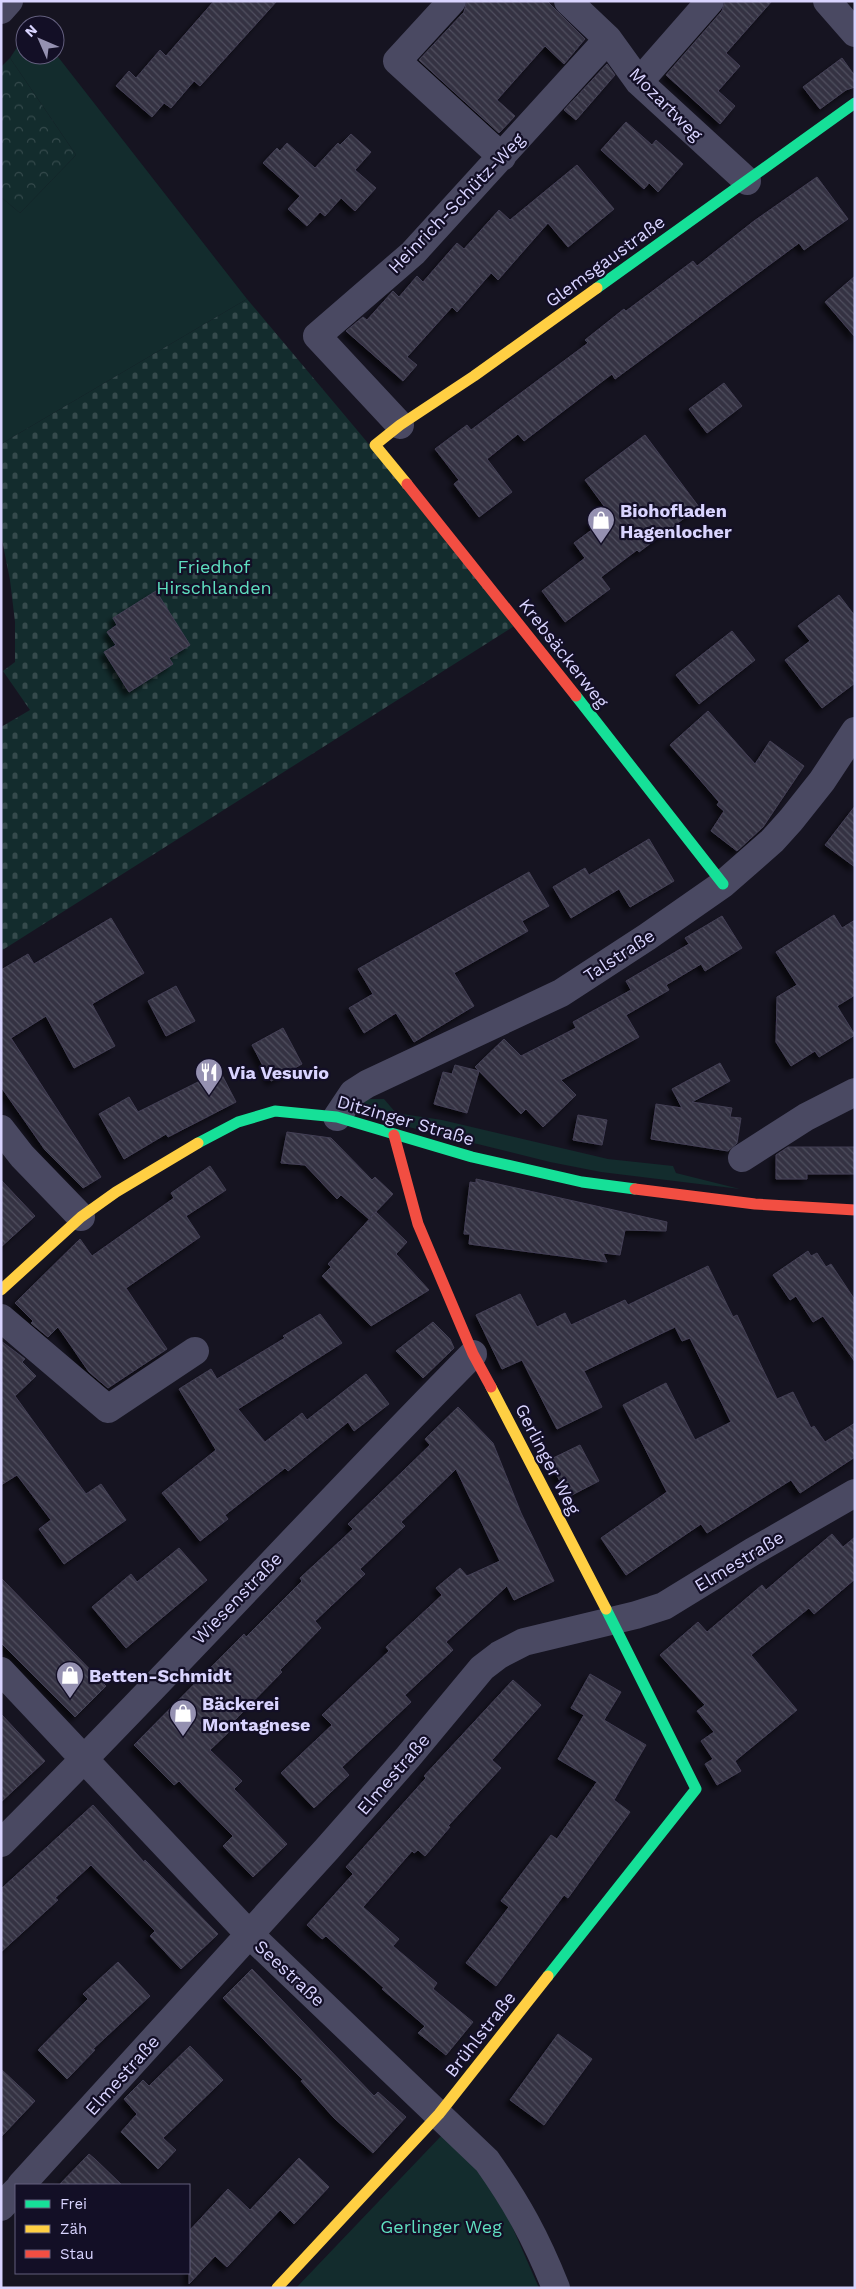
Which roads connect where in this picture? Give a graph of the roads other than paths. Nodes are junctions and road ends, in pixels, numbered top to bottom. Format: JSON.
{"nodes":[{"id":1,"x":9,"y":1,"type":"edge"},
{"id":2,"x":452,"y":1,"type":"edge"},
{"id":3,"x":568,"y":1,"type":"edge"},
{"id":4,"x":710,"y":1,"type":"edge"},
{"id":5,"x":827,"y":1,"type":"edge"},
{"id":6,"x":1,"y":10,"type":"edge"},
{"id":7,"x":855,"y":33,"type":"edge"},
{"id":8,"x":608,"y":39,"type":"junction"},
{"id":9,"x":639,"y":82,"type":"junction"},
{"id":10,"x":855,"y":103,"type":"edge"},
{"id":11,"x":502,"y":157,"type":"junction"},
{"id":12,"x":747,"y":181,"type":"junction"},
{"id":13,"x":400,"y":425,"type":"junction"},
{"id":14,"x":375,"y":445,"type":"joint"},
{"id":15,"x":855,"y":730,"type":"edge"},
{"id":16,"x":723,"y":884,"type":"junction"},
{"id":17,"x":855,"y":1092,"type":"edge"},
{"id":18,"x":337,"y":1117,"type":"junction"},
{"id":19,"x":1,"y":1129,"type":"edge"},
{"id":20,"x":394,"y":1135,"type":"junction"},
{"id":21,"x":742,"y":1158,"type":"dead end"},
{"id":22,"x":855,"y":1210,"type":"edge"},
{"id":23,"x":81,"y":1216,"type":"junction"},
{"id":24,"x":1,"y":1290,"type":"edge"},
{"id":25,"x":1,"y":1318,"type":"edge"},
{"id":26,"x":195,"y":1351,"type":"dead end"},
{"id":27,"x":473,"y":1354,"type":"junction"},
{"id":28,"x":855,"y":1493,"type":"edge"},
{"id":29,"x":610,"y":1621,"type":"junction"},
{"id":30,"x":1,"y":1671,"type":"edge"},
{"id":31,"x":85,"y":1759,"type":"junction"},
{"id":32,"x":696,"y":1789,"type":"joint"},
{"id":33,"x":1,"y":1843,"type":"edge"},
{"id":34,"x":249,"y":1934,"type":"junction"},
{"id":35,"x":439,"y":2114,"type":"junction"},
{"id":36,"x":22,"y":2184,"type":"edge"},
{"id":37,"x":15,"y":2191,"type":"edge"},
{"id":38,"x":1,"y":2207,"type":"edge"},
{"id":39,"x":276,"y":2288,"type":"edge"},
{"id":40,"x":556,"y":2288,"type":"edge"}],
"edges":[{"from":1,"to":6,"type":"street"},
{"from":2,"to":11,"type":"street"},
{"from":3,"to":8,"type":"street","name":"Mozartweg"},
{"from":4,"to":9,"type":"street"},
{"from":5,"to":7,"type":"street"},
{"from":8,"to":9,"type":"street","name":"Mozartweg"},
{"from":8,"to":11,"type":"street","name":"Heinrich-Schütz-Weg"},
{"from":9,"to":12,"type":"street","name":"Mozartweg"},
{"from":10,"to":12,"type":"street","name":"Glemsgaustraße"},
{"from":11,"to":13,"type":"street","name":"Heinrich-Schütz-Weg"},
{"from":12,"to":13,"type":"street","name":"Glemsgaustraße"},
{"from":13,"to":14,"type":"street","name":"Glemsgaustraße"},
{"from":14,"to":16,"type":"street","name":"Krebsäckerweg"},
{"from":15,"to":16,"type":"street","name":"Talstraße"},
{"from":16,"to":18,"type":"street","name":"Talstraße"},
{"from":17,"to":21,"type":"street"},
{"from":18,"to":20,"type":"street","name":"Ditzinger Straße"},
{"from":18,"to":23,"type":"street","name":"Ditzinger Straße"},
{"from":19,"to":23,"type":"street"},
{"from":20,"to":22,"type":"street","name":"Ditzinger Straße"},
{"from":20,"to":27,"type":"street","name":"Gerlinger Weg"},
{"from":23,"to":24,"type":"street","name":"Ditzinger Straße"},
{"from":25,"to":26,"type":"street"},
{"from":27,"to":29,"type":"street","name":"Gerlinger Weg"},
{"from":27,"to":31,"type":"street","name":"Wiesenstraße"},
{"from":28,"to":29,"type":"street","name":"Elmestraße"},
{"from":29,"to":32,"type":"street","name":"Gerlinger Weg"},
{"from":29,"to":34,"type":"street","name":"Elmestraße"},
{"from":30,"to":31,"type":"street","name":"Seestraße"},
{"from":31,"to":33,"type":"street","name":"Wiesenstraße"},
{"from":31,"to":34,"type":"street","name":"Seestraße"},
{"from":32,"to":35,"type":"street","name":"Brühlstraße"},
{"from":34,"to":35,"type":"street","name":"Seestraße"},
{"from":34,"to":36,"type":"street","name":"Elmestraße"},
{"from":35,"to":39,"type":"street","name":"Brühlstraße"},
{"from":35,"to":40,"type":"street","name":"Seestraße"},
{"from":37,"to":38,"type":"street"}]}
